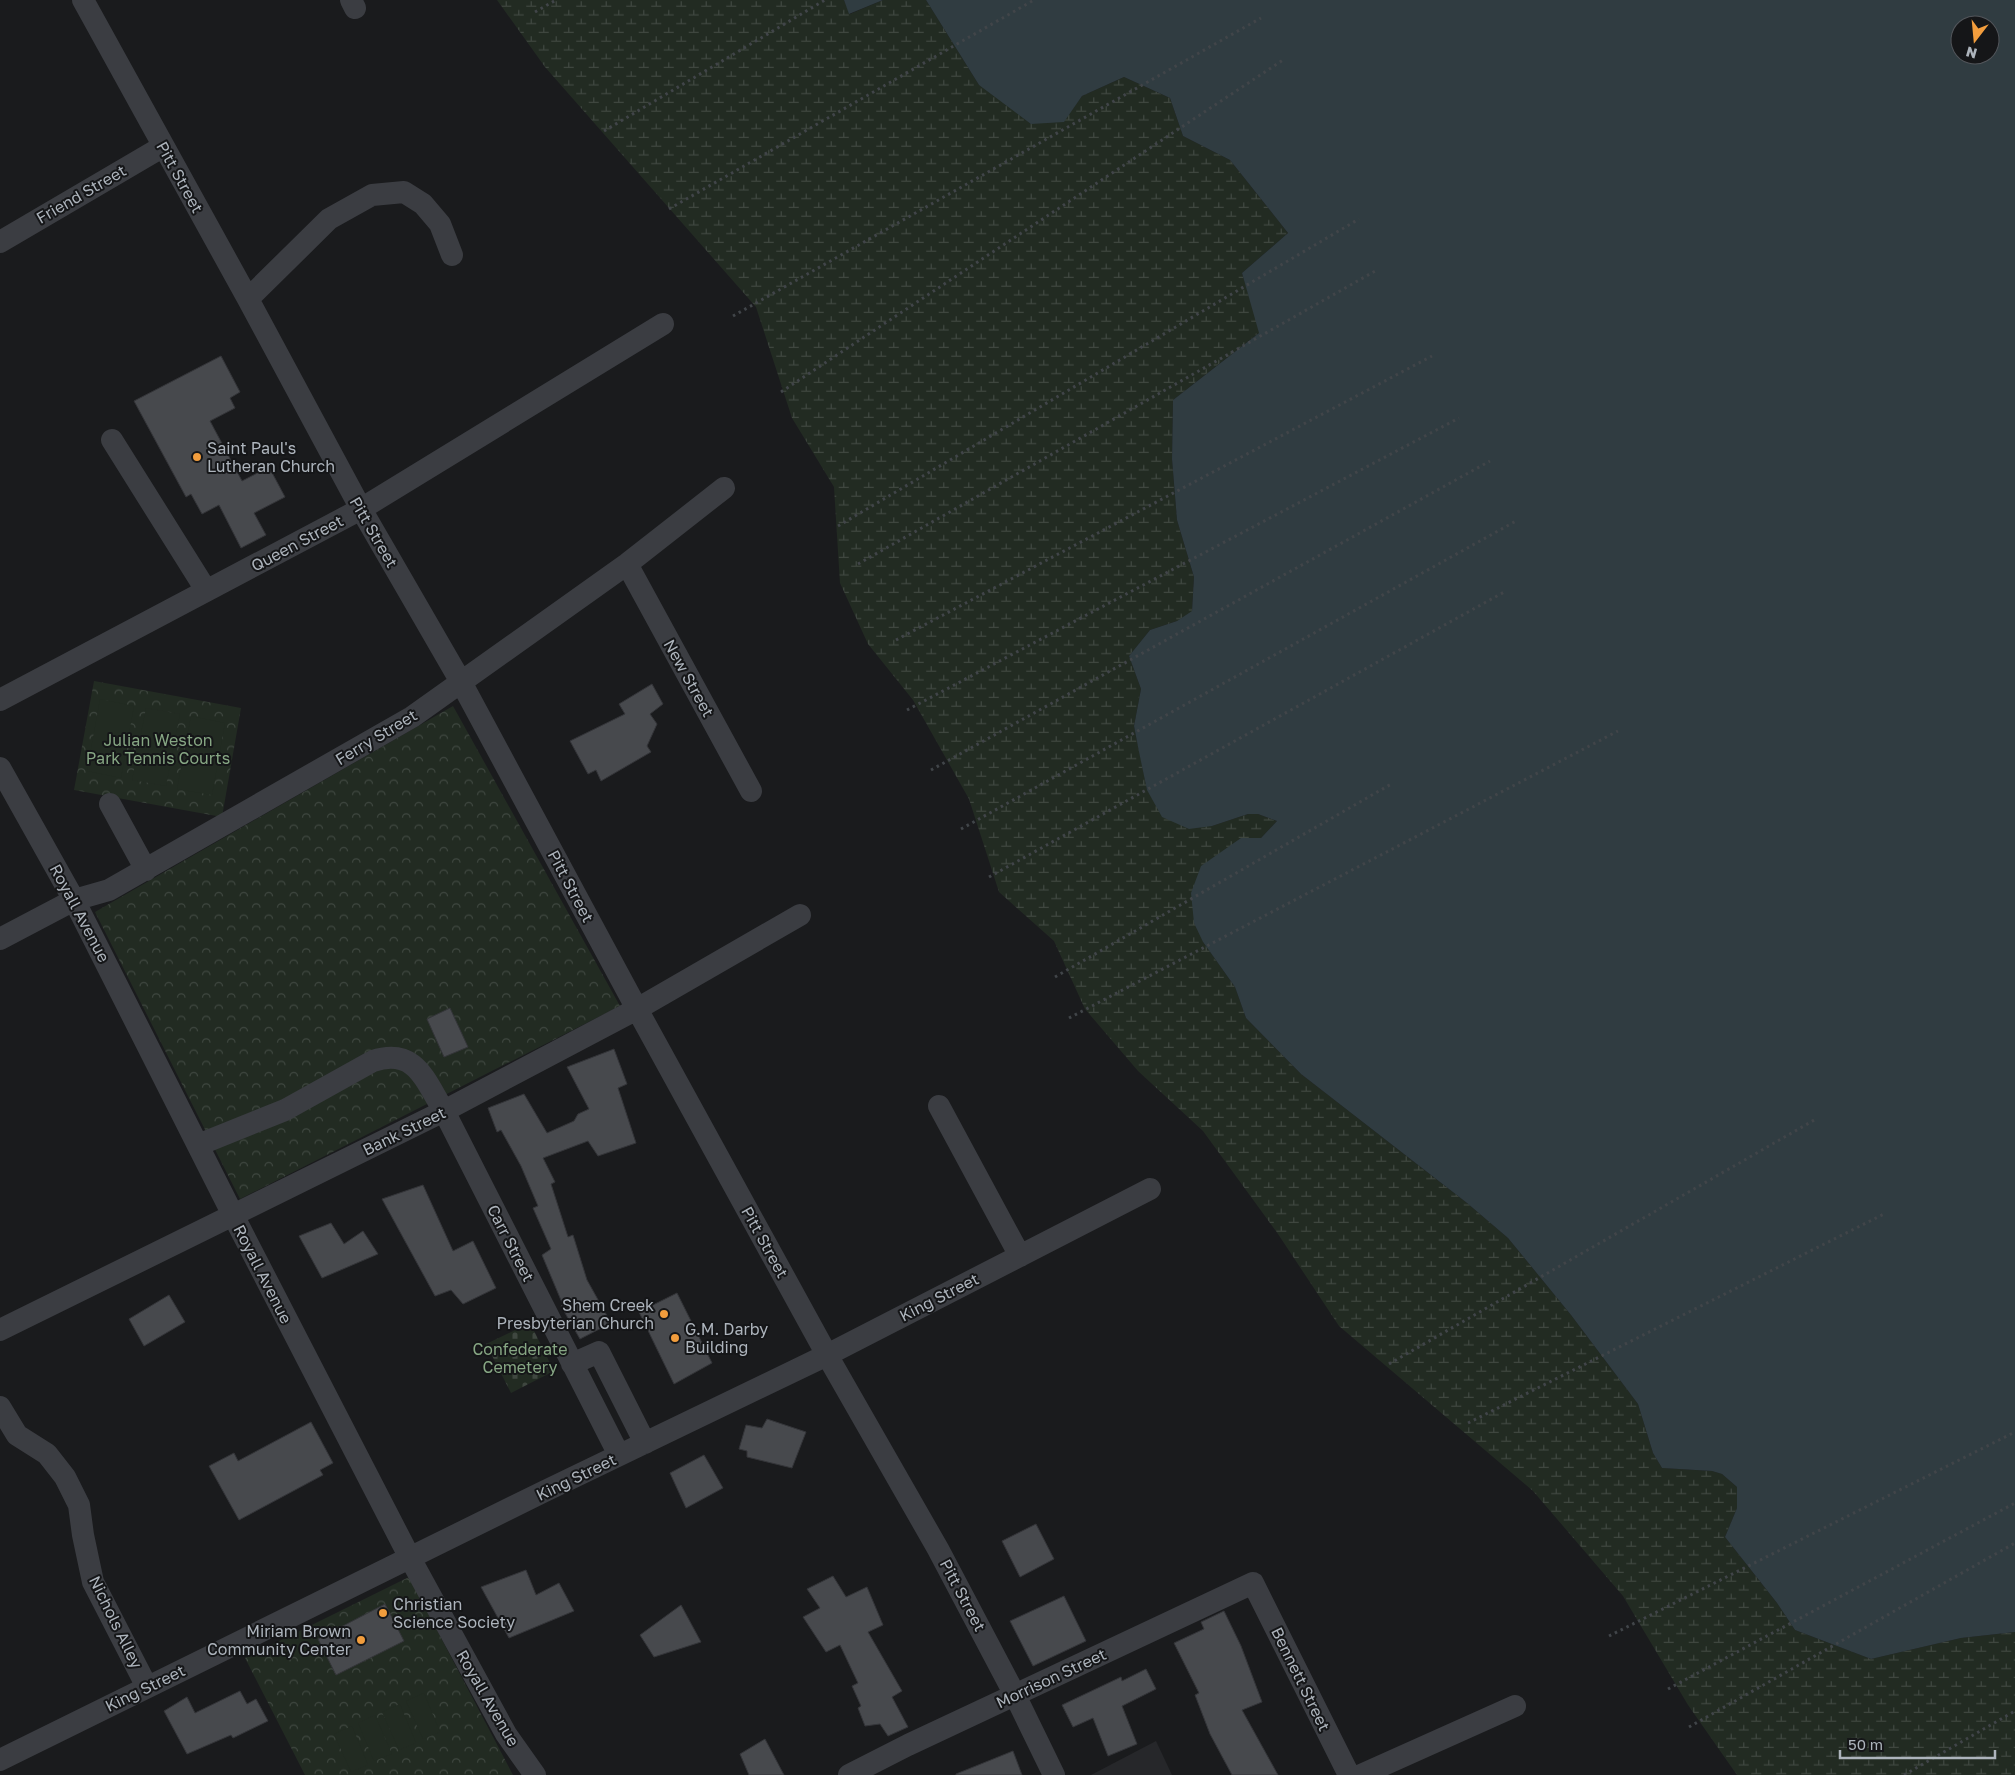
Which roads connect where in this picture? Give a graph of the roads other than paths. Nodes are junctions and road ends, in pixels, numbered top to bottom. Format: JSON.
{"nodes":[{"id":1,"x":83,"y":0,"type":"edge"},
{"id":2,"x":162,"y":147,"type":"junction"},
{"id":3,"x":0,"y":242,"type":"edge"},
{"id":4,"x":452,"y":256,"type":"dead end"},
{"id":5,"x":248,"y":299,"type":"junction"},
{"id":6,"x":663,"y":324,"type":"dead end"},
{"id":7,"x":112,"y":440,"type":"dead end"},
{"id":8,"x":724,"y":488,"type":"dead end"},
{"id":9,"x":361,"y":509,"type":"junction"},
{"id":10,"x":627,"y":564,"type":"junction"},
{"id":11,"x":206,"y":590,"type":"junction"},
{"id":12,"x":461,"y":682,"type":"junction"},
{"id":13,"x":0,"y":700,"type":"edge"},
{"id":14,"x":0,"y":768,"type":"edge"},
{"id":15,"x":751,"y":791,"type":"dead end"},
{"id":16,"x":110,"y":804,"type":"dead end"},
{"id":17,"x":146,"y":870,"type":"junction"},
{"id":18,"x":74,"y":900,"type":"junction"},
{"id":19,"x":800,"y":915,"type":"dead end"},
{"id":20,"x":0,"y":939,"type":"edge"},
{"id":21,"x":637,"y":1009,"type":"junction"},
{"id":22,"x":939,"y":1106,"type":"dead end"},
{"id":23,"x":444,"y":1111,"type":"junction"},
{"id":24,"x":198,"y":1145,"type":"junction"},
{"id":25,"x":1150,"y":1189,"type":"dead end"},
{"id":26,"x":233,"y":1215,"type":"junction"},
{"id":27,"x":1020,"y":1256,"type":"junction"},
{"id":28,"x":0,"y":1330,"type":"edge"},
{"id":29,"x":827,"y":1355,"type":"junction"},
{"id":30,"x":572,"y":1364,"type":"junction"},
{"id":31,"x":0,"y":1407,"type":"edge"},
{"id":32,"x":645,"y":1443,"type":"junction"},
{"id":33,"x":619,"y":1456,"type":"junction"},
{"id":34,"x":410,"y":1558,"type":"junction"},
{"id":35,"x":1253,"y":1583,"type":"joint"},
{"id":36,"x":147,"y":1687,"type":"junction"},
{"id":37,"x":1016,"y":1695,"type":"junction"},
{"id":38,"x":1515,"y":1706,"type":"dead end"},
{"id":39,"x":0,"y":1760,"type":"edge"},
{"id":40,"x":535,"y":1775,"type":"edge"},
{"id":41,"x":849,"y":1775,"type":"edge"},
{"id":42,"x":1054,"y":1775,"type":"edge"},
{"id":43,"x":1349,"y":1775,"type":"edge"},
{"id":44,"x":1361,"y":1775,"type":"edge"}],
"edges":[{"from":1,"to":2,"type":"street","name":"Pitt Street"},
{"from":2,"to":3,"type":"street","name":"Friend Street"},
{"from":2,"to":5,"type":"street","name":"Pitt Street"},
{"from":4,"to":5,"type":"street"},
{"from":5,"to":9,"type":"street","name":"Pitt Street"},
{"from":6,"to":9,"type":"street","name":"Queen Street"},
{"from":7,"to":11,"type":"street"},
{"from":8,"to":10,"type":"street","name":"Ferry Street"},
{"from":9,"to":11,"type":"street","name":"Queen Street"},
{"from":9,"to":12,"type":"street","name":"Pitt Street"},
{"from":10,"to":12,"type":"street","name":"Ferry Street"},
{"from":10,"to":15,"type":"street","name":"New Street"},
{"from":11,"to":13,"type":"street","name":"Queen Street"},
{"from":12,"to":17,"type":"street","name":"Ferry Street"},
{"from":12,"to":21,"type":"street","name":"Pitt Street"},
{"from":14,"to":18,"type":"street","name":"Royall Avenue"},
{"from":16,"to":17,"type":"street"},
{"from":17,"to":18,"type":"street","name":"Ferry Street"},
{"from":18,"to":20,"type":"street","name":"Ferry Street"},
{"from":18,"to":24,"type":"street","name":"Royall Avenue"},
{"from":19,"to":21,"type":"street","name":"Bank Street"},
{"from":21,"to":23,"type":"street","name":"Bank Street"},
{"from":21,"to":29,"type":"street","name":"Pitt Street"},
{"from":22,"to":27,"type":"street"},
{"from":23,"to":24,"type":"street","name":"Carr Street"},
{"from":23,"to":26,"type":"street","name":"Bank Street"},
{"from":23,"to":30,"type":"street","name":"Carr Street"},
{"from":24,"to":26,"type":"street","name":"Royall Avenue"},
{"from":25,"to":27,"type":"street","name":"King Street"},
{"from":26,"to":28,"type":"street","name":"Bank Street"},
{"from":26,"to":34,"type":"street","name":"Royall Avenue"},
{"from":27,"to":29,"type":"street","name":"King Street"},
{"from":29,"to":32,"type":"street","name":"King Street"},
{"from":29,"to":37,"type":"street","name":"Pitt Street"},
{"from":30,"to":32,"type":"street"},
{"from":30,"to":33,"type":"street","name":"Carr Street"},
{"from":31,"to":36,"type":"street","name":"Nichols Alley"},
{"from":32,"to":33,"type":"street","name":"King Street"},
{"from":33,"to":34,"type":"street","name":"King Street"},
{"from":34,"to":36,"type":"street","name":"King Street"},
{"from":34,"to":40,"type":"street","name":"Royall Avenue"},
{"from":35,"to":37,"type":"street","name":"Morrison Street"},
{"from":35,"to":43,"type":"street","name":"Bennett Street"},
{"from":36,"to":39,"type":"street","name":"King Street"},
{"from":37,"to":41,"type":"street","name":"Morrison Street"},
{"from":37,"to":42,"type":"street","name":"Pitt Street"},
{"from":38,"to":44,"type":"street"}]}
